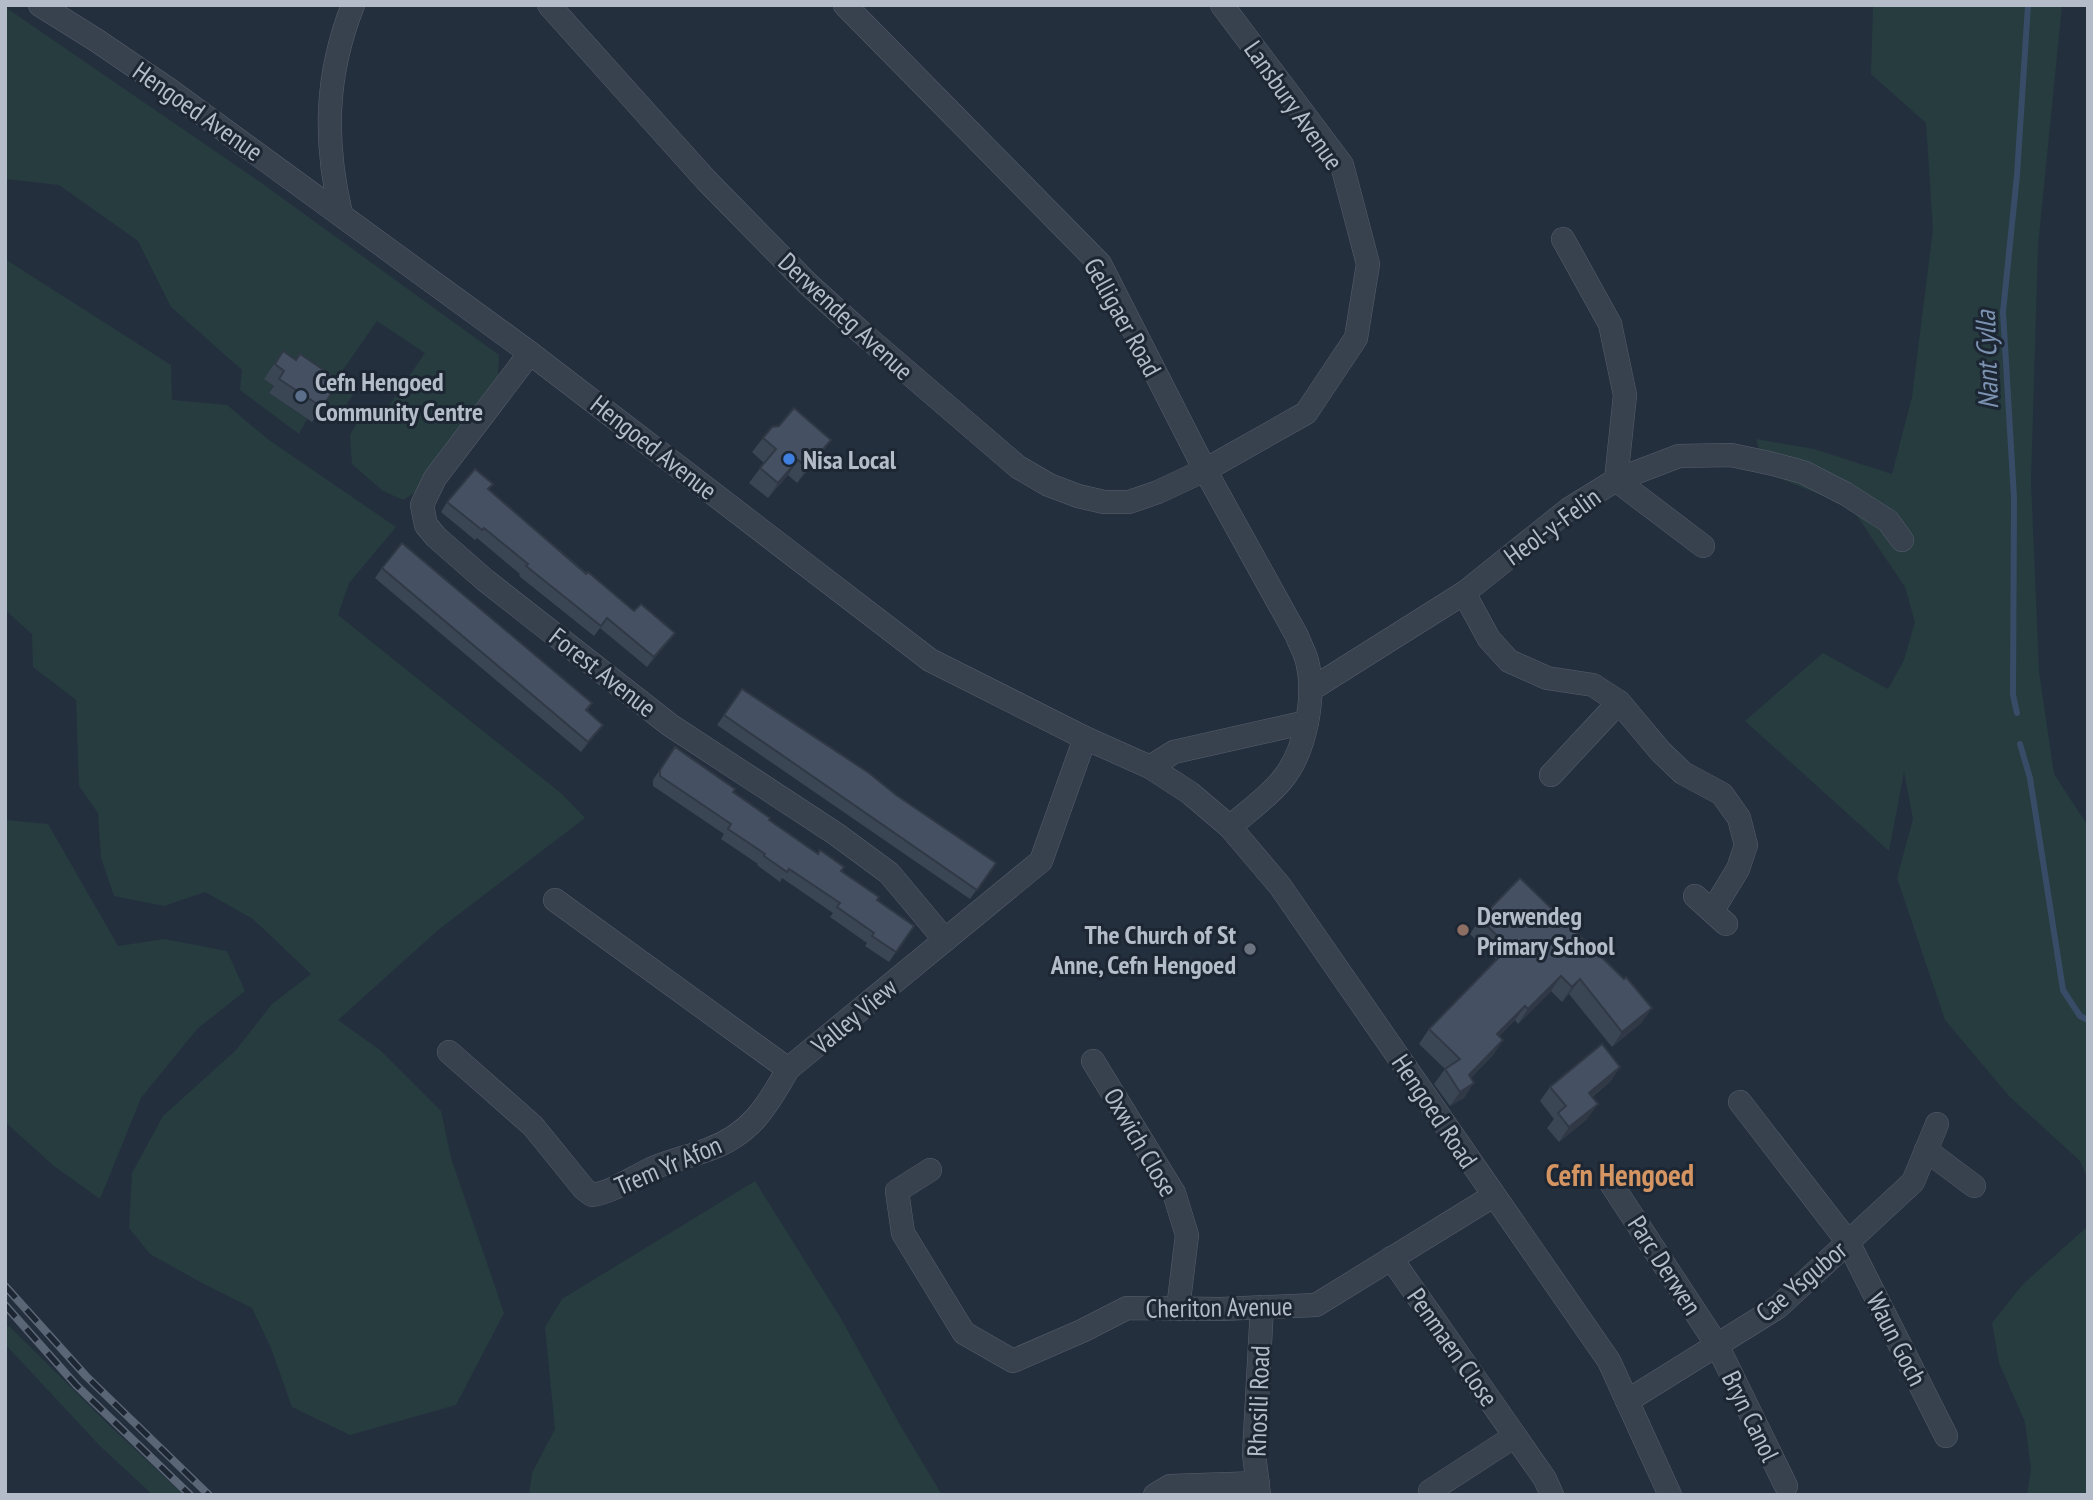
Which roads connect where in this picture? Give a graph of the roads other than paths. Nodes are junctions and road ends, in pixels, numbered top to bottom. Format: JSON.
{"nodes":[{"id":1,"x":40,"y":5,"type":"edge"},
{"id":2,"x":353,"y":5,"type":"edge"},
{"id":3,"x":549,"y":5,"type":"edge"},
{"id":4,"x":845,"y":5,"type":"edge"},
{"id":5,"x":1222,"y":5,"type":"edge"},
{"id":6,"x":341,"y":214,"type":"junction"},
{"id":7,"x":1563,"y":239,"type":"dead end"},
{"id":8,"x":530,"y":353,"type":"junction"},
{"id":9,"x":1206,"y":470,"type":"junction"},
{"id":10,"x":1616,"y":480,"type":"junction"},
{"id":11,"x":1902,"y":540,"type":"dead end"},
{"id":12,"x":1703,"y":546,"type":"dead end"},
{"id":13,"x":1464,"y":593,"type":"junction"},
{"id":14,"x":1310,"y":690,"type":"junction"},
{"id":15,"x":1619,"y":702,"type":"junction"},
{"id":16,"x":1307,"y":722,"type":"junction"},
{"id":17,"x":1085,"y":738,"type":"junction"},
{"id":18,"x":1150,"y":766,"type":"junction"},
{"id":19,"x":1551,"y":775,"type":"dead end"},
{"id":20,"x":1230,"y":827,"type":"junction"},
{"id":21,"x":1695,"y":896,"type":"dead end"},
{"id":22,"x":555,"y":900,"type":"dead end"},
{"id":23,"x":945,"y":940,"type":"junction"},
{"id":24,"x":450,"y":1052,"type":"dead end"},
{"id":25,"x":1093,"y":1061,"type":"dead end"},
{"id":26,"x":788,"y":1069,"type":"junction"},
{"id":27,"x":1740,"y":1102,"type":"dead end"},
{"id":28,"x":1937,"y":1124,"type":"dead end"},
{"id":29,"x":1926,"y":1150,"type":"junction"},
{"id":30,"x":930,"y":1170,"type":"dead end"},
{"id":31,"x":1612,"y":1185,"type":"dead end"},
{"id":32,"x":1974,"y":1186,"type":"dead end"},
{"id":33,"x":1493,"y":1196,"type":"junction"},
{"id":34,"x":1848,"y":1242,"type":"junction"},
{"id":35,"x":1391,"y":1258,"type":"junction"},
{"id":36,"x":1262,"y":1307,"type":"junction"},
{"id":37,"x":1178,"y":1309,"type":"junction"},
{"id":38,"x":1717,"y":1345,"type":"junction"},
{"id":39,"x":1627,"y":1401,"type":"junction"},
{"id":40,"x":1515,"y":1436,"type":"junction"},
{"id":41,"x":1946,"y":1436,"type":"dead end"},
{"id":42,"x":1786,"y":1486,"type":"dead end"},
{"id":43,"x":1258,"y":1489,"type":"edge"},
{"id":44,"x":1430,"y":1491,"type":"dead end"},
{"id":45,"x":1155,"y":1495,"type":"edge"},
{"id":46,"x":1552,"y":1495,"type":"edge"},
{"id":47,"x":1670,"y":1495,"type":"edge"}],
"edges":[{"from":1,"to":6,"type":"street","name":"Hengoed Avenue"},
{"from":2,"to":6,"type":"street"},
{"from":3,"to":9,"type":"street","name":"Derwendeg Avenue"},
{"from":4,"to":9,"type":"street","name":"Gelligaer Road"},
{"from":5,"to":9,"type":"street","name":"Lansbury Avenue"},
{"from":6,"to":8,"type":"street","name":"Hengoed Avenue"},
{"from":7,"to":10,"type":"street","name":"Heol-y-Felin"},
{"from":8,"to":17,"type":"street","name":"Hengoed Avenue"},
{"from":8,"to":23,"type":"street","name":"Forest Avenue"},
{"from":9,"to":14,"type":"street","name":"Gelligaer Road"},
{"from":10,"to":11,"type":"street"},
{"from":10,"to":12,"type":"street"},
{"from":10,"to":13,"type":"street","name":"Heol-y-Felin"},
{"from":13,"to":14,"type":"street","name":"Heol-y-Felin"},
{"from":13,"to":15,"type":"street"},
{"from":14,"to":16,"type":"street","name":"Gelligaer Road"},
{"from":15,"to":19,"type":"street"},
{"from":15,"to":21,"type":"street"},
{"from":16,"to":18,"type":"street"},
{"from":16,"to":20,"type":"street","name":"Gelligaer Road"},
{"from":17,"to":18,"type":"street","name":"Hengoed Avenue"},
{"from":17,"to":23,"type":"street","name":"Valley View"},
{"from":18,"to":20,"type":"street","name":"Hengoed Road"},
{"from":20,"to":33,"type":"street","name":"Hengoed Road"},
{"from":22,"to":26,"type":"street","name":"Valley View"},
{"from":23,"to":26,"type":"street","name":"Valley View"},
{"from":24,"to":26,"type":"street","name":"Trem Yr Afon"},
{"from":25,"to":37,"type":"street","name":"Oxwich Close"},
{"from":27,"to":34,"type":"street","name":"Waun Goch"},
{"from":28,"to":29,"type":"street","name":"Cae Ysgubor"},
{"from":29,"to":32,"type":"street"},
{"from":29,"to":34,"type":"street","name":"Cae Ysgubor"},
{"from":30,"to":37,"type":"street","name":"Cheriton Avenue"},
{"from":31,"to":38,"type":"street","name":"Parc Derwen"},
{"from":33,"to":35,"type":"street","name":"Cheriton Avenue"},
{"from":33,"to":39,"type":"street","name":"Hengoed Road"},
{"from":34,"to":38,"type":"street","name":"Cae Ysgubor"},
{"from":34,"to":41,"type":"street","name":"Waun Goch"},
{"from":35,"to":36,"type":"street","name":"Cheriton Avenue"},
{"from":35,"to":40,"type":"street","name":"Penmaen Close"},
{"from":36,"to":37,"type":"street","name":"Cheriton Avenue"},
{"from":36,"to":43,"type":"street","name":"Rhosili Road"},
{"from":38,"to":39,"type":"street","name":"Cae Ysgubor"},
{"from":38,"to":42,"type":"street","name":"Bryn Canol"},
{"from":39,"to":47,"type":"street","name":"Hengoed Road"},
{"from":40,"to":44,"type":"street"},
{"from":40,"to":46,"type":"street","name":"Penmaen Close"},
{"from":43,"to":45,"type":"street"}]}
